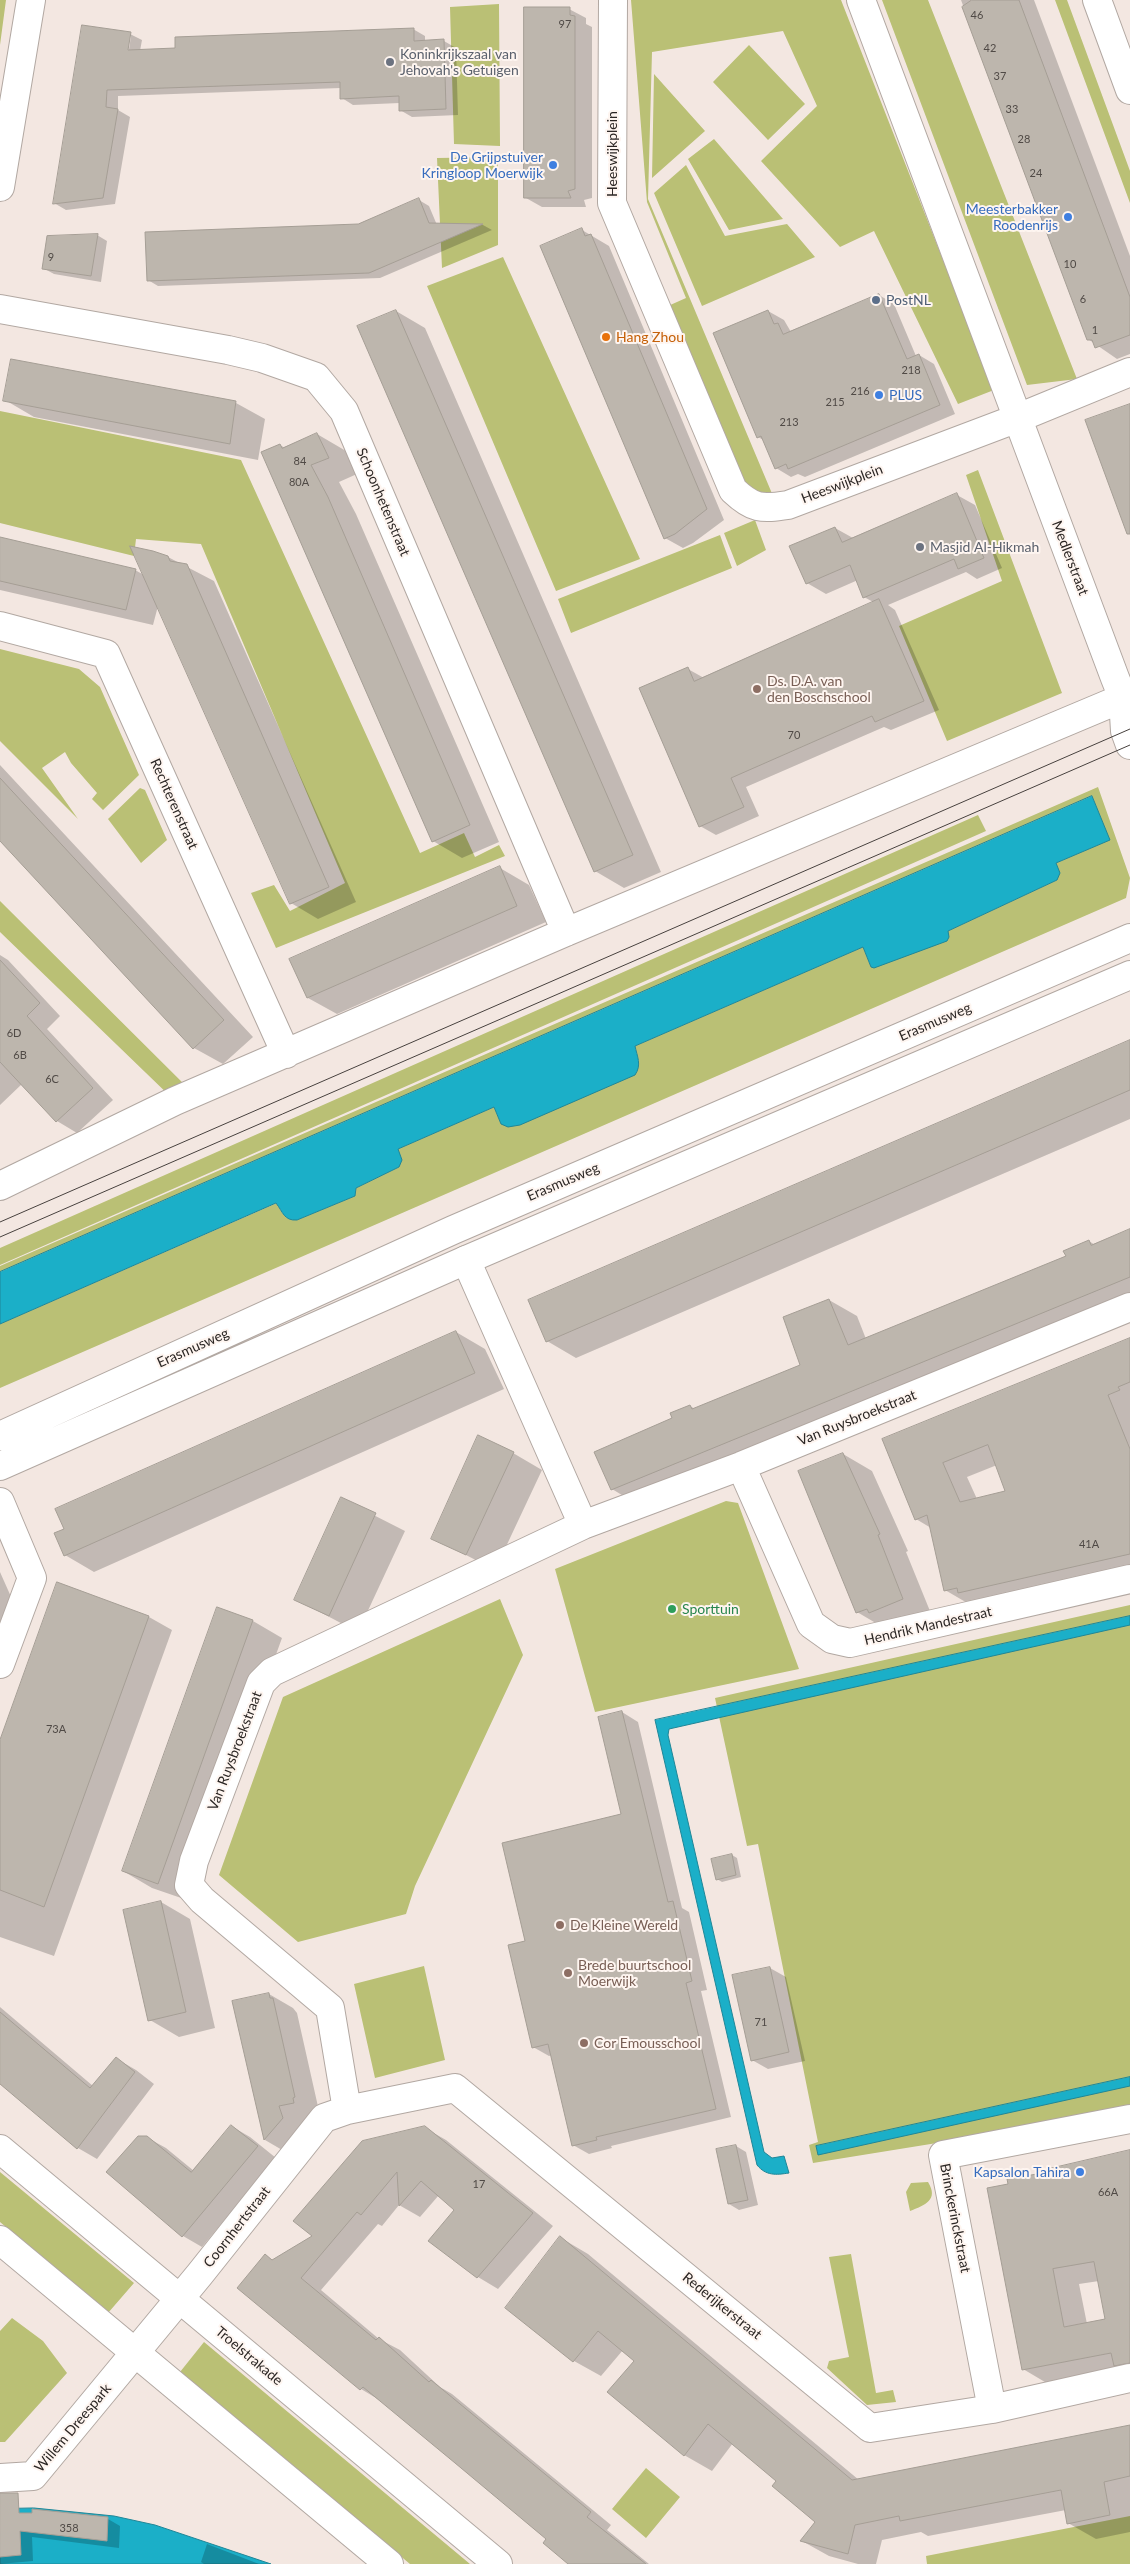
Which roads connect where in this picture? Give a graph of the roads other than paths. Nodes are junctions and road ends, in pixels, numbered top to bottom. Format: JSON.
{"nodes":[{"id":1,"x":31,"y":0,"type":"edge"},
{"id":2,"x":613,"y":0,"type":"edge"},
{"id":3,"x":860,"y":0,"type":"edge"},
{"id":4,"x":1097,"y":0,"type":"edge"},
{"id":5,"x":1130,"y":90,"type":"edge"},
{"id":6,"x":0,"y":187,"type":"edge"},
{"id":7,"x":0,"y":309,"type":"edge"},
{"id":8,"x":1130,"y":372,"type":"edge"},
{"id":9,"x":1018,"y":418,"type":"junction"},
{"id":10,"x":0,"y":626,"type":"edge"},
{"id":11,"x":1128,"y":700,"type":"edge"},
{"id":12,"x":1130,"y":745,"type":"edge"},
{"id":13,"x":566,"y":932,"type":"junction"},
{"id":14,"x":1130,"y":938,"type":"edge"},
{"id":15,"x":1130,"y":975,"type":"edge"},
{"id":16,"x":286,"y":1054,"type":"junction"},
{"id":17,"x":0,"y":1186,"type":"edge"},
{"id":18,"x":466,"y":1260,"type":"junction"},
{"id":19,"x":1130,"y":1306,"type":"edge"},
{"id":20,"x":0,"y":1436,"type":"edge"},
{"id":21,"x":0,"y":1466,"type":"edge"},
{"id":22,"x":741,"y":1466,"type":"junction"},
{"id":23,"x":0,"y":1502,"type":"edge"},
{"id":24,"x":582,"y":1525,"type":"junction"},
{"id":25,"x":1130,"y":1579,"type":"edge"},
{"id":26,"x":0,"y":1664,"type":"edge"},
{"id":27,"x":347,"y":2110,"type":"junction"},
{"id":28,"x":1130,"y":2119,"type":"edge"},
{"id":29,"x":0,"y":2149,"type":"edge"},
{"id":30,"x":0,"y":2240,"type":"edge"},
{"id":31,"x":180,"y":2298,"type":"junction"},
{"id":32,"x":134,"y":2354,"type":"junction"},
{"id":33,"x":1130,"y":2378,"type":"edge"},
{"id":34,"x":992,"y":2409,"type":"junction"},
{"id":35,"x":0,"y":2478,"type":"edge"},
{"id":36,"x":389,"y":2564,"type":"edge"},
{"id":37,"x":498,"y":2564,"type":"edge"}],
"edges":[{"from":1,"to":6,"type":"street"},
{"from":2,"to":9,"type":"street","name":"Heeswijkplein"},
{"from":3,"to":9,"type":"street"},
{"from":4,"to":5,"type":"street"},
{"from":7,"to":13,"type":"street","name":"Schoonhetenstraat"},
{"from":8,"to":9,"type":"street","name":"Heeswijkplein"},
{"from":9,"to":11,"type":"street","name":"Medlerstraat"},
{"from":10,"to":16,"type":"street","name":"Rechterenstraat"},
{"from":11,"to":12,"type":"street","name":"Medlerstraat"},
{"from":11,"to":13,"type":"street"},
{"from":13,"to":16,"type":"street"},
{"from":14,"to":20,"type":"street","name":"Erasmusweg"},
{"from":15,"to":18,"type":"street"},
{"from":16,"to":17,"type":"street"},
{"from":18,"to":21,"type":"street"},
{"from":18,"to":24,"type":"street"},
{"from":19,"to":22,"type":"street","name":"Van Ruysbroekstraat"},
{"from":22,"to":24,"type":"street","name":"Van Ruysbroekstraat"},
{"from":22,"to":25,"type":"street","name":"Hendrik Mandestraat"},
{"from":23,"to":26,"type":"street"},
{"from":24,"to":27,"type":"street","name":"Van Ruysbroekstraat"},
{"from":27,"to":31,"type":"street","name":"Coornhertstraat"},
{"from":27,"to":34,"type":"street","name":"Rederijkerstraat"},
{"from":28,"to":34,"type":"street","name":"Brinckerinckstraat"},
{"from":29,"to":31,"type":"street","name":"Troelstrakade"},
{"from":30,"to":32,"type":"street"},
{"from":31,"to":32,"type":"street","name":"Coornhertstraat"},
{"from":31,"to":37,"type":"street","name":"Troelstrakade"},
{"from":32,"to":35,"type":"street","name":"Willem Dreespark"},
{"from":32,"to":36,"type":"street"},
{"from":33,"to":34,"type":"street","name":"Rederijkerstraat"}]}
